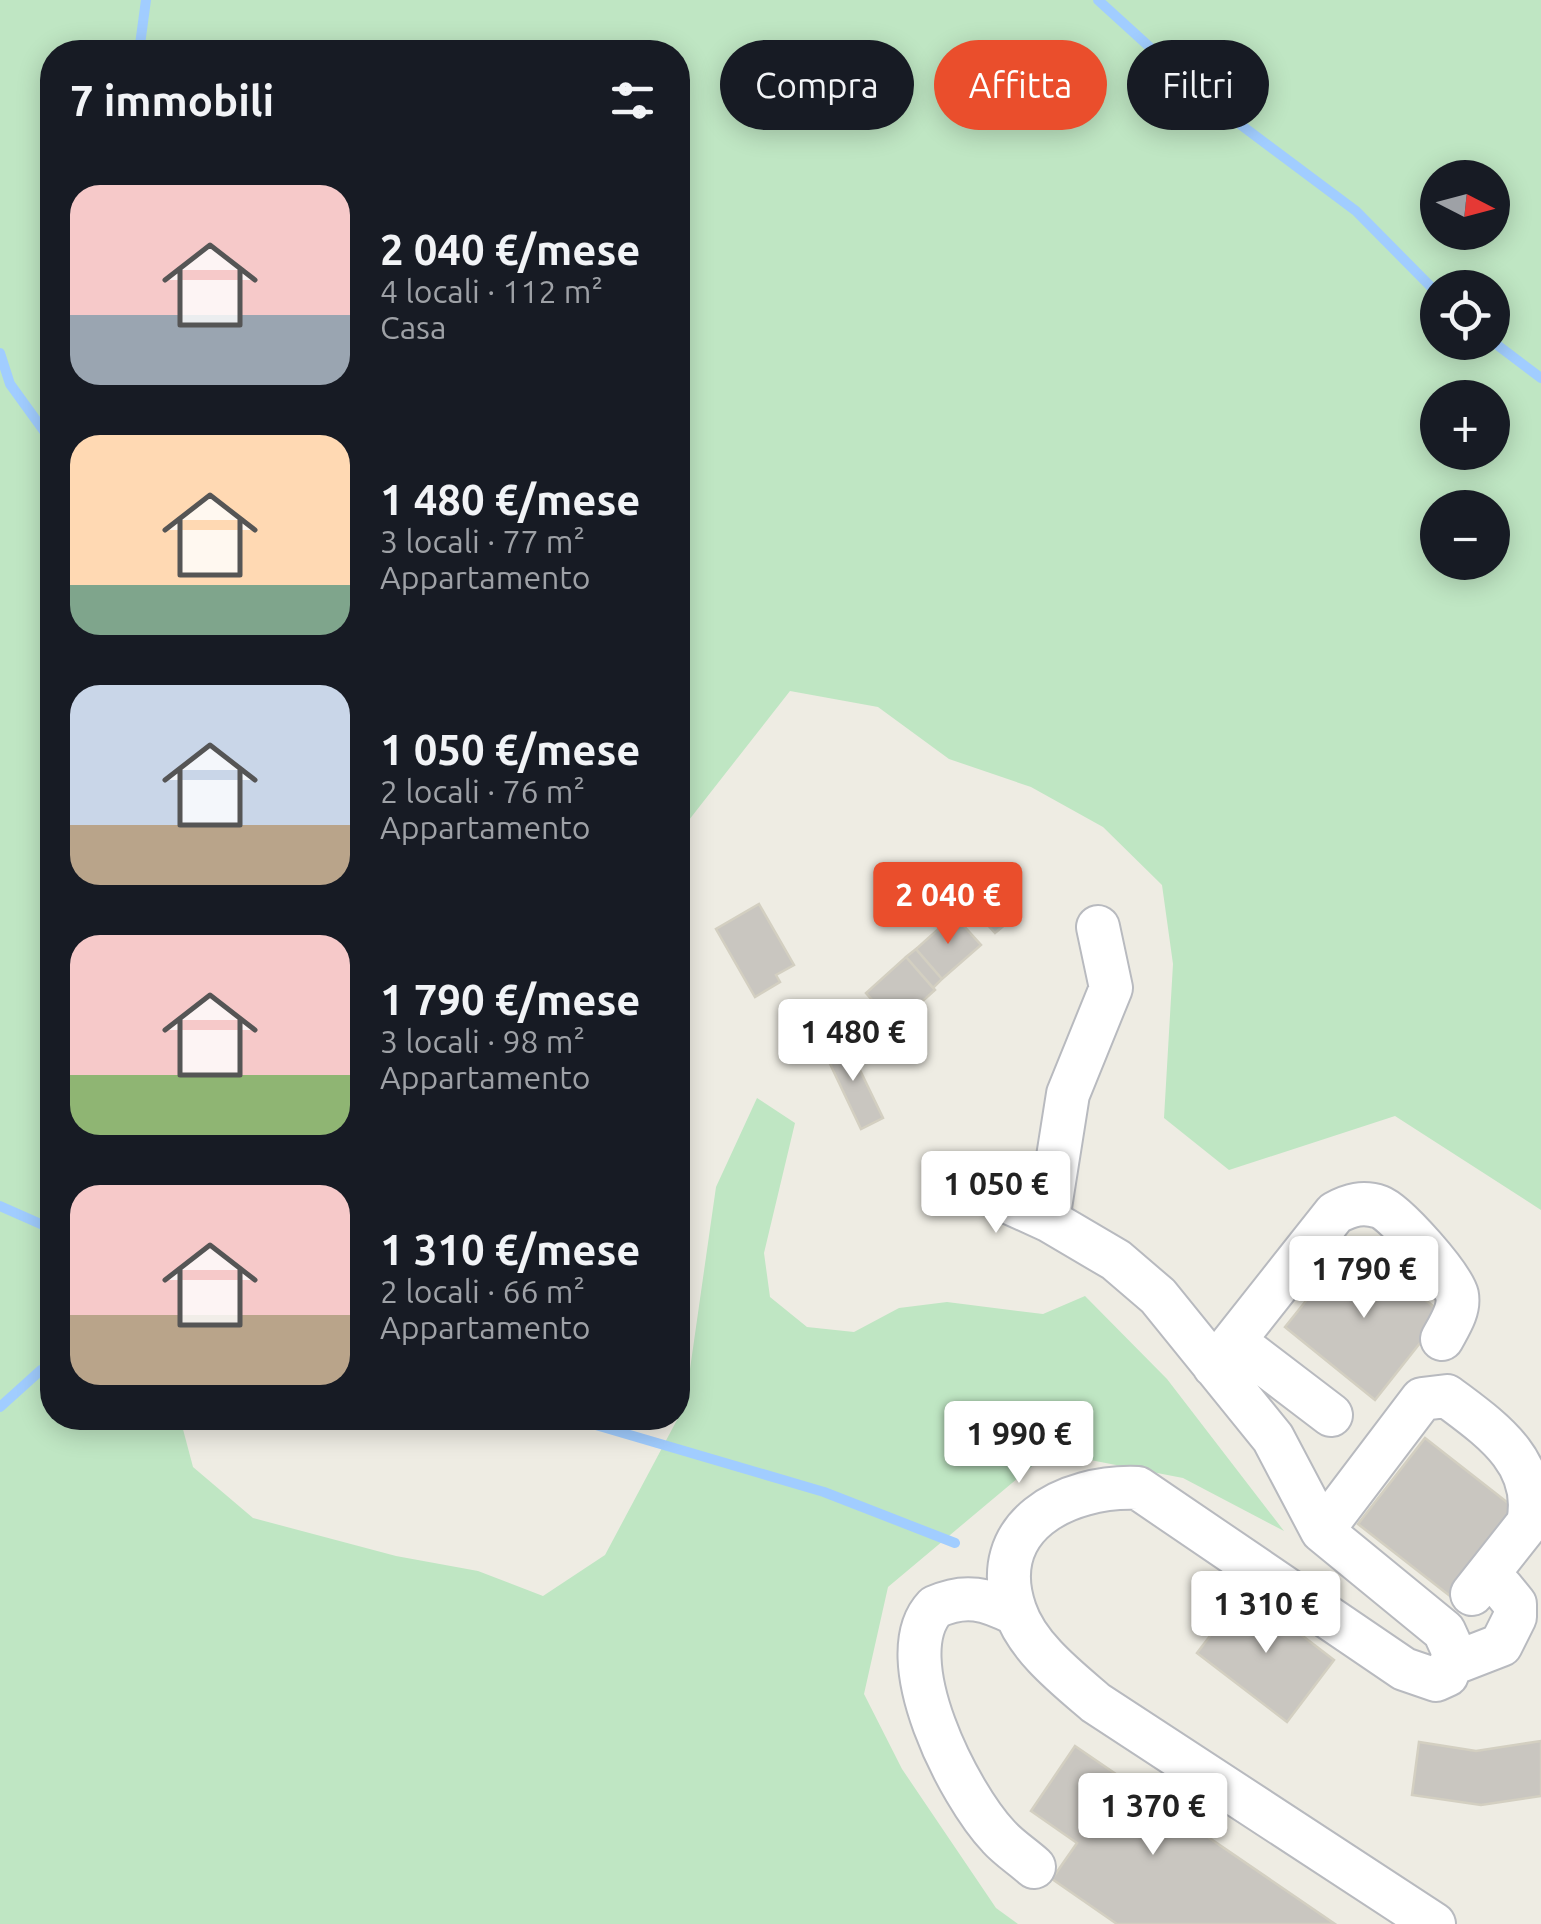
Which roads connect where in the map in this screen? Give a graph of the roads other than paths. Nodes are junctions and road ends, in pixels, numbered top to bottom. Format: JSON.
{"nodes":[{"id":1,"x":1098,"y":927,"type":"dead end"},
{"id":2,"x":974,"y":1186,"type":"dead end"},
{"id":3,"x":1048,"y":1220,"type":"junction"},
{"id":4,"x":1442,"y":1338,"type":"dead end"},
{"id":5,"x":1224,"y":1354,"type":"junction"},
{"id":6,"x":1331,"y":1415,"type":"dead end"},
{"id":7,"x":1322,"y":1531,"type":"junction"},
{"id":8,"x":1016,"y":1614,"type":"junction"},
{"id":9,"x":1452,"y":1664,"type":"junction"},
{"id":10,"x":1034,"y":1867,"type":"dead end"},
{"id":11,"x":1434,"y":1924,"type":"edge"}],
"edges":[{"from":1,"to":3,"type":"street"},
{"from":2,"to":3,"type":"street"},
{"from":3,"to":5,"type":"street"},
{"from":4,"to":5,"type":"street"},
{"from":5,"to":6,"type":"street"},
{"from":5,"to":7,"type":"street"},
{"from":7,"to":9,"type":"street"},
{"from":7,"to":9,"type":"street"},
{"from":8,"to":9,"type":"street"},
{"from":8,"to":10,"type":"street"},
{"from":8,"to":11,"type":"street"}]}
